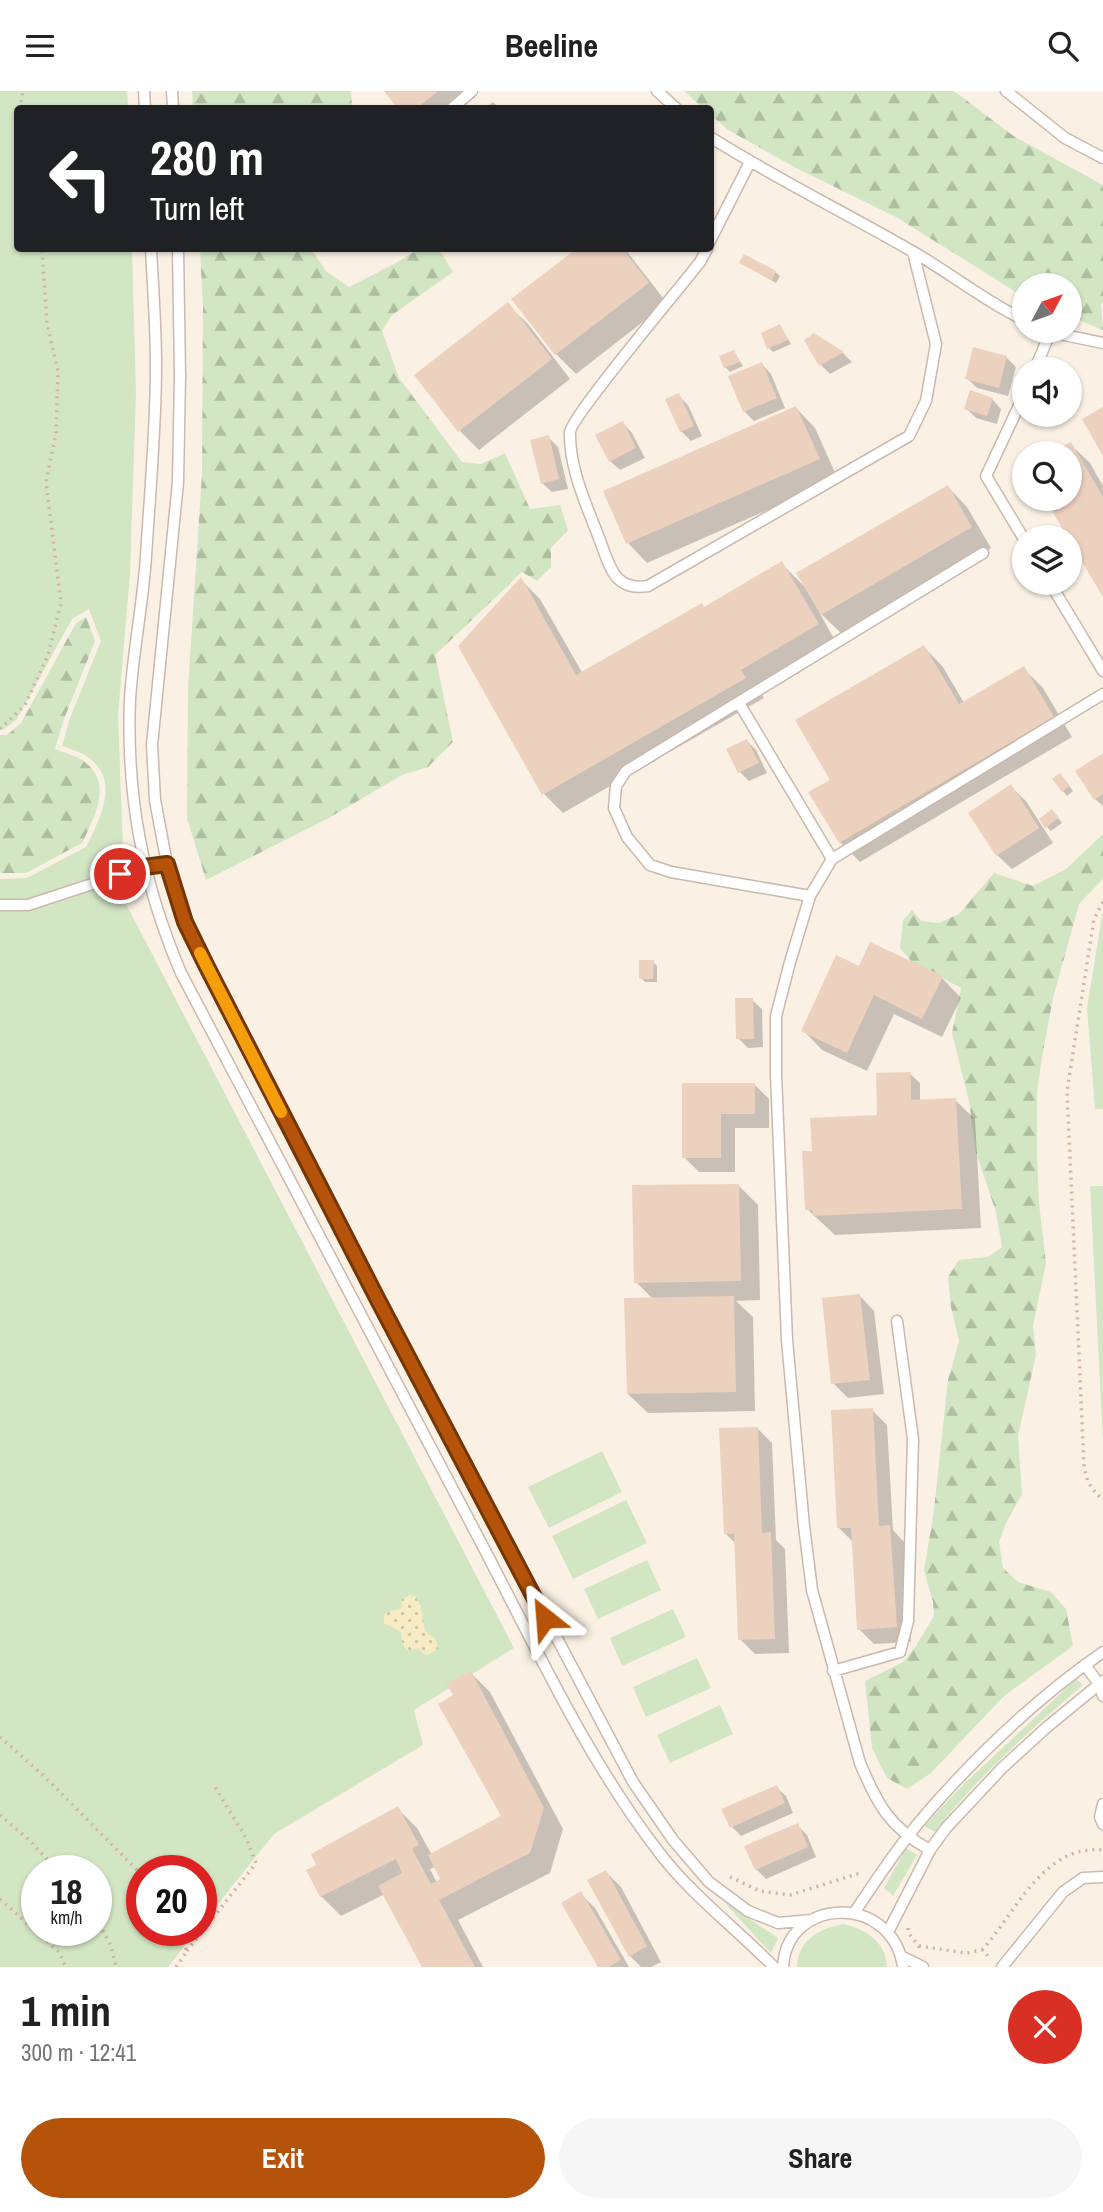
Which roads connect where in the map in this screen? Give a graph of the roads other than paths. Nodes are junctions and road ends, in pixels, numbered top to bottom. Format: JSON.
{"nodes":[{"id":1,"x":472,"y":91,"type":"edge"},
{"id":2,"x":657,"y":91,"type":"edge"},
{"id":3,"x":1006,"y":91,"type":"edge"},
{"id":4,"x":455,"y":105,"type":"edge"},
{"id":5,"x":673,"y":105,"type":"edge"},
{"id":6,"x":714,"y":140,"type":"edge"},
{"id":7,"x":1103,"y":157,"type":"edge"},
{"id":8,"x":750,"y":162,"type":"junction"},
{"id":9,"x":714,"y":233,"type":"edge"},
{"id":10,"x":151,"y":252,"type":"edge"},
{"id":11,"x":178,"y":252,"type":"edge"},
{"id":12,"x":705,"y":252,"type":"edge"},
{"id":13,"x":913,"y":252,"type":"junction"},
{"id":14,"x":1012,"y":314,"type":"edge"},
{"id":15,"x":1082,"y":339,"type":"edge"},
{"id":16,"x":1103,"y":343,"type":"edge"},
{"id":17,"x":1012,"y":421,"type":"edge"},
{"id":18,"x":1015,"y":525,"type":"edge"},
{"id":19,"x":983,"y":554,"type":"dead end"},
{"id":20,"x":1057,"y":595,"type":"edge"},
{"id":21,"x":1103,"y":671,"type":"edge"},
{"id":22,"x":1103,"y":694,"type":"edge"},
{"id":23,"x":739,"y":703,"type":"junction"},
{"id":24,"x":832,"y":859,"type":"junction"},
{"id":25,"x":167,"y":864,"type":"junction"},
{"id":26,"x":144,"y":867,"type":"junction"},
{"id":27,"x":810,"y":896,"type":"junction"},
{"id":28,"x":0,"y":905,"type":"edge"},
{"id":29,"x":897,"y":1321,"type":"dead end"},
{"id":30,"x":1103,"y":1652,"type":"edge"},
{"id":31,"x":1085,"y":1665,"type":"junction"},
{"id":32,"x":834,"y":1671,"type":"junction"},
{"id":33,"x":1102,"y":1684,"type":"edge"},
{"id":34,"x":1103,"y":1696,"type":"edge"},
{"id":35,"x":1103,"y":1804,"type":"edge"},
{"id":36,"x":1103,"y":1824,"type":"edge"},
{"id":37,"x":908,"y":1838,"type":"junction"},
{"id":38,"x":930,"y":1850,"type":"junction"},
{"id":39,"x":1103,"y":1877,"type":"edge"},
{"id":40,"x":854,"y":1913,"type":"junction"},
{"id":41,"x":812,"y":1920,"type":"junction"},
{"id":42,"x":888,"y":1932,"type":"junction"},
{"id":43,"x":902,"y":1961,"type":"edge"},
{"id":44,"x":774,"y":1967,"type":"edge"},
{"id":45,"x":783,"y":1967,"type":"edge"},
{"id":46,"x":923,"y":1967,"type":"edge"},
{"id":47,"x":1002,"y":1967,"type":"edge"}],
"edges":[{"from":1,"to":4,"type":"lane"},
{"from":2,"to":5,"type":"lane"},
{"from":3,"to":7,"type":"lane"},
{"from":6,"to":8,"type":"lane"},
{"from":8,"to":9,"type":"lane"},
{"from":8,"to":13,"type":"lane"},
{"from":10,"to":26,"type":"lane"},
{"from":11,"to":25,"type":"lane"},
{"from":12,"to":13,"type":"lane"},
{"from":13,"to":14,"type":"lane"},
{"from":15,"to":16,"type":"lane"},
{"from":17,"to":18,"type":"lane"},
{"from":19,"to":23,"type":"lane"},
{"from":20,"to":21,"type":"lane"},
{"from":22,"to":24,"type":"lane"},
{"from":23,"to":24,"type":"lane"},
{"from":23,"to":27,"type":"lane"},
{"from":24,"to":27,"type":"lane"},
{"from":25,"to":26,"type":"lane"},
{"from":25,"to":41,"type":"lane"},
{"from":26,"to":28,"type":"lane"},
{"from":26,"to":44,"type":"lane"},
{"from":27,"to":32,"type":"lane"},
{"from":29,"to":32,"type":"lane"},
{"from":30,"to":31,"type":"lane"},
{"from":31,"to":33,"type":"lane"},
{"from":31,"to":37,"type":"lane"},
{"from":32,"to":37,"type":"lane"},
{"from":33,"to":34,"type":"lane"},
{"from":33,"to":38,"type":"lane"},
{"from":35,"to":36,"type":"lane"},
{"from":37,"to":38,"type":"lane"},
{"from":37,"to":40,"type":"lane"},
{"from":38,"to":42,"type":"lane"},
{"from":39,"to":47,"type":"lane"},
{"from":40,"to":41,"type":"lane"},
{"from":40,"to":42,"type":"lane"},
{"from":41,"to":45,"type":"lane"},
{"from":42,"to":43,"type":"lane"},
{"from":43,"to":46,"type":"lane"}]}
